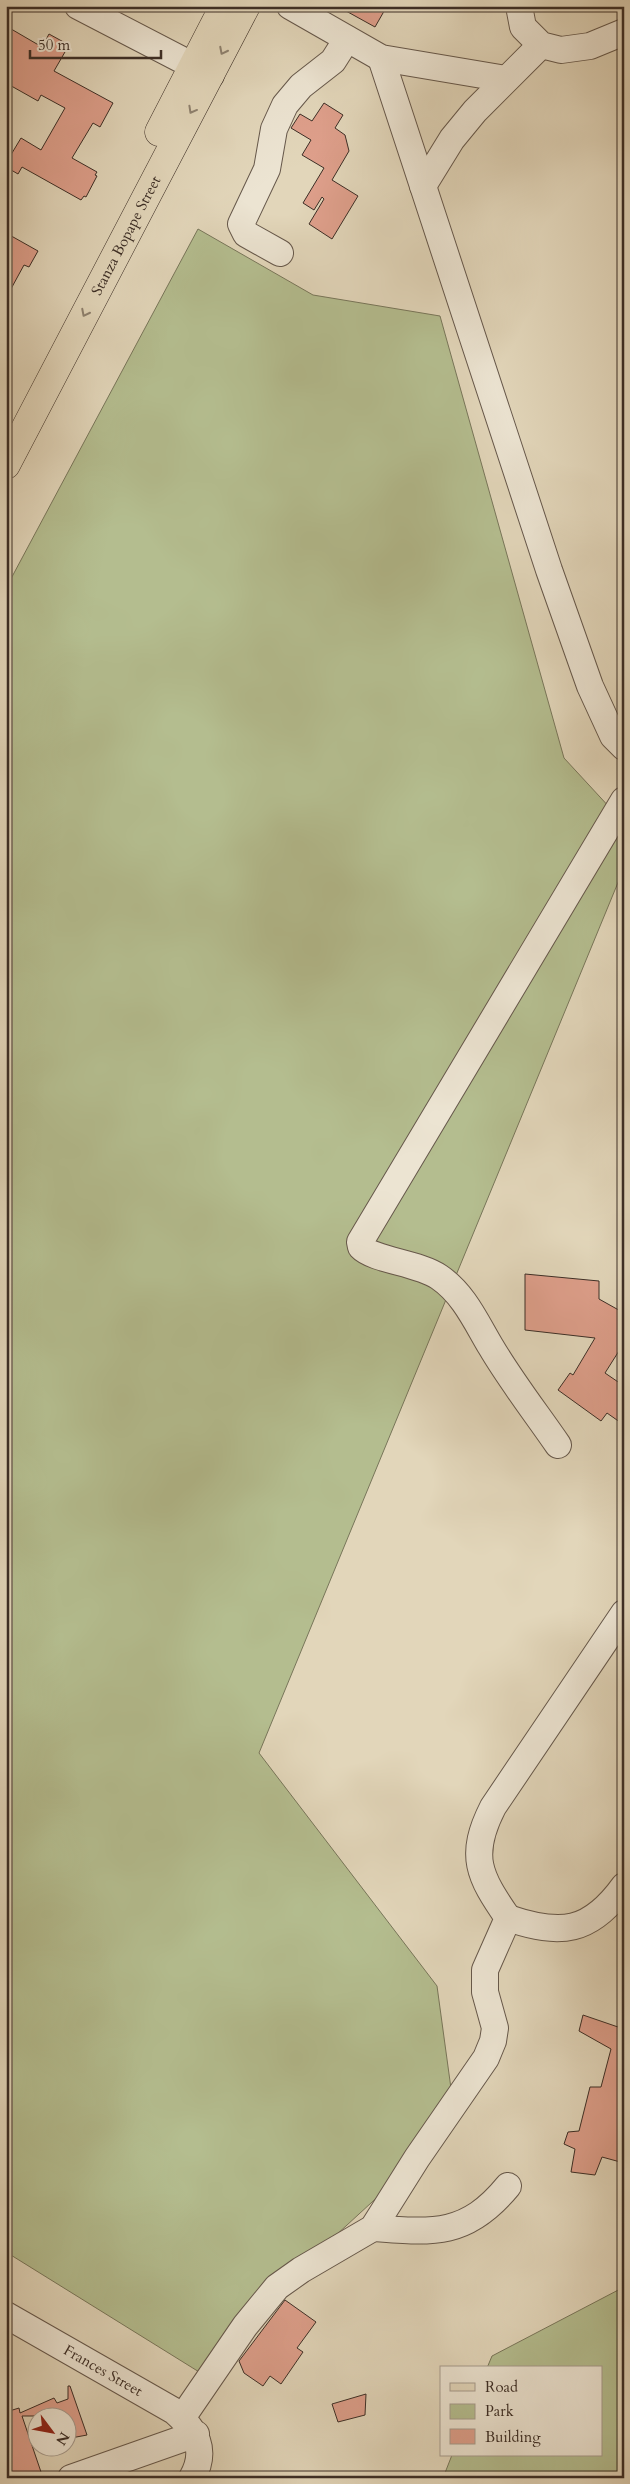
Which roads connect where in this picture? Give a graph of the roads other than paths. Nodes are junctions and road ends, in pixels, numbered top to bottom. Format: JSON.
{"nodes":[{"id":1,"x":78,"y":6,"type":"edge"},
{"id":2,"x":224,"y":6,"type":"edge"},
{"id":3,"x":246,"y":6,"type":"edge"},
{"id":4,"x":290,"y":6,"type":"edge"},
{"id":5,"x":519,"y":6,"type":"edge"},
{"id":6,"x":624,"y":32,"type":"edge"},
{"id":7,"x":347,"y":39,"type":"junction"},
{"id":8,"x":541,"y":45,"type":"junction"},
{"id":9,"x":381,"y":58,"type":"junction"},
{"id":10,"x":202,"y":70,"type":"junction"},
{"id":11,"x":506,"y":79,"type":"junction"},
{"id":12,"x":423,"y":186,"type":"junction"},
{"id":13,"x":280,"y":253,"type":"dead end"},
{"id":14,"x":6,"y":424,"type":"edge"},
{"id":15,"x":6,"y":465,"type":"edge"},
{"id":16,"x":624,"y":747,"type":"edge"},
{"id":17,"x":624,"y":800,"type":"edge"},
{"id":18,"x":558,"y":1445,"type":"dead end"},
{"id":19,"x":624,"y":1613,"type":"edge"},
{"id":20,"x":624,"y":1886,"type":"edge"},
{"id":21,"x":508,"y":1918,"type":"junction"},
{"id":22,"x":508,"y":2186,"type":"dead end"},
{"id":23,"x":373,"y":2228,"type":"junction"},
{"id":24,"x":6,"y":2315,"type":"edge"},
{"id":25,"x":189,"y":2426,"type":"junction"},
{"id":26,"x":71,"y":2478,"type":"edge"},
{"id":27,"x":192,"y":2478,"type":"edge"}],
"edges":[{"from":1,"to":10,"type":"street"},
{"from":2,"to":10,"type":"main road","name":"Stanza Bopape Street"},
{"from":3,"to":10,"type":"main road","name":"Stanza Bopape Street","one_way":true},
{"from":4,"to":7,"type":"street"},
{"from":5,"to":8,"type":"street"},
{"from":6,"to":8,"type":"street"},
{"from":7,"to":9,"type":"street"},
{"from":7,"to":13,"type":"street"},
{"from":8,"to":11,"type":"street"},
{"from":9,"to":11,"type":"street"},
{"from":9,"to":12,"type":"street"},
{"from":10,"to":14,"type":"main road","name":"Stanza Bopape Street"},
{"from":10,"to":15,"type":"main road","name":"Stanza Bopape Street","one_way":true},
{"from":11,"to":12,"type":"street"},
{"from":12,"to":16,"type":"street"},
{"from":17,"to":18,"type":"street"},
{"from":19,"to":21,"type":"street"},
{"from":20,"to":21,"type":"street"},
{"from":21,"to":23,"type":"street"},
{"from":22,"to":23,"type":"street"},
{"from":23,"to":25,"type":"street"},
{"from":24,"to":25,"type":"street","name":"Frances Street"},
{"from":25,"to":26,"type":"street"},
{"from":25,"to":27,"type":"street"}]}
